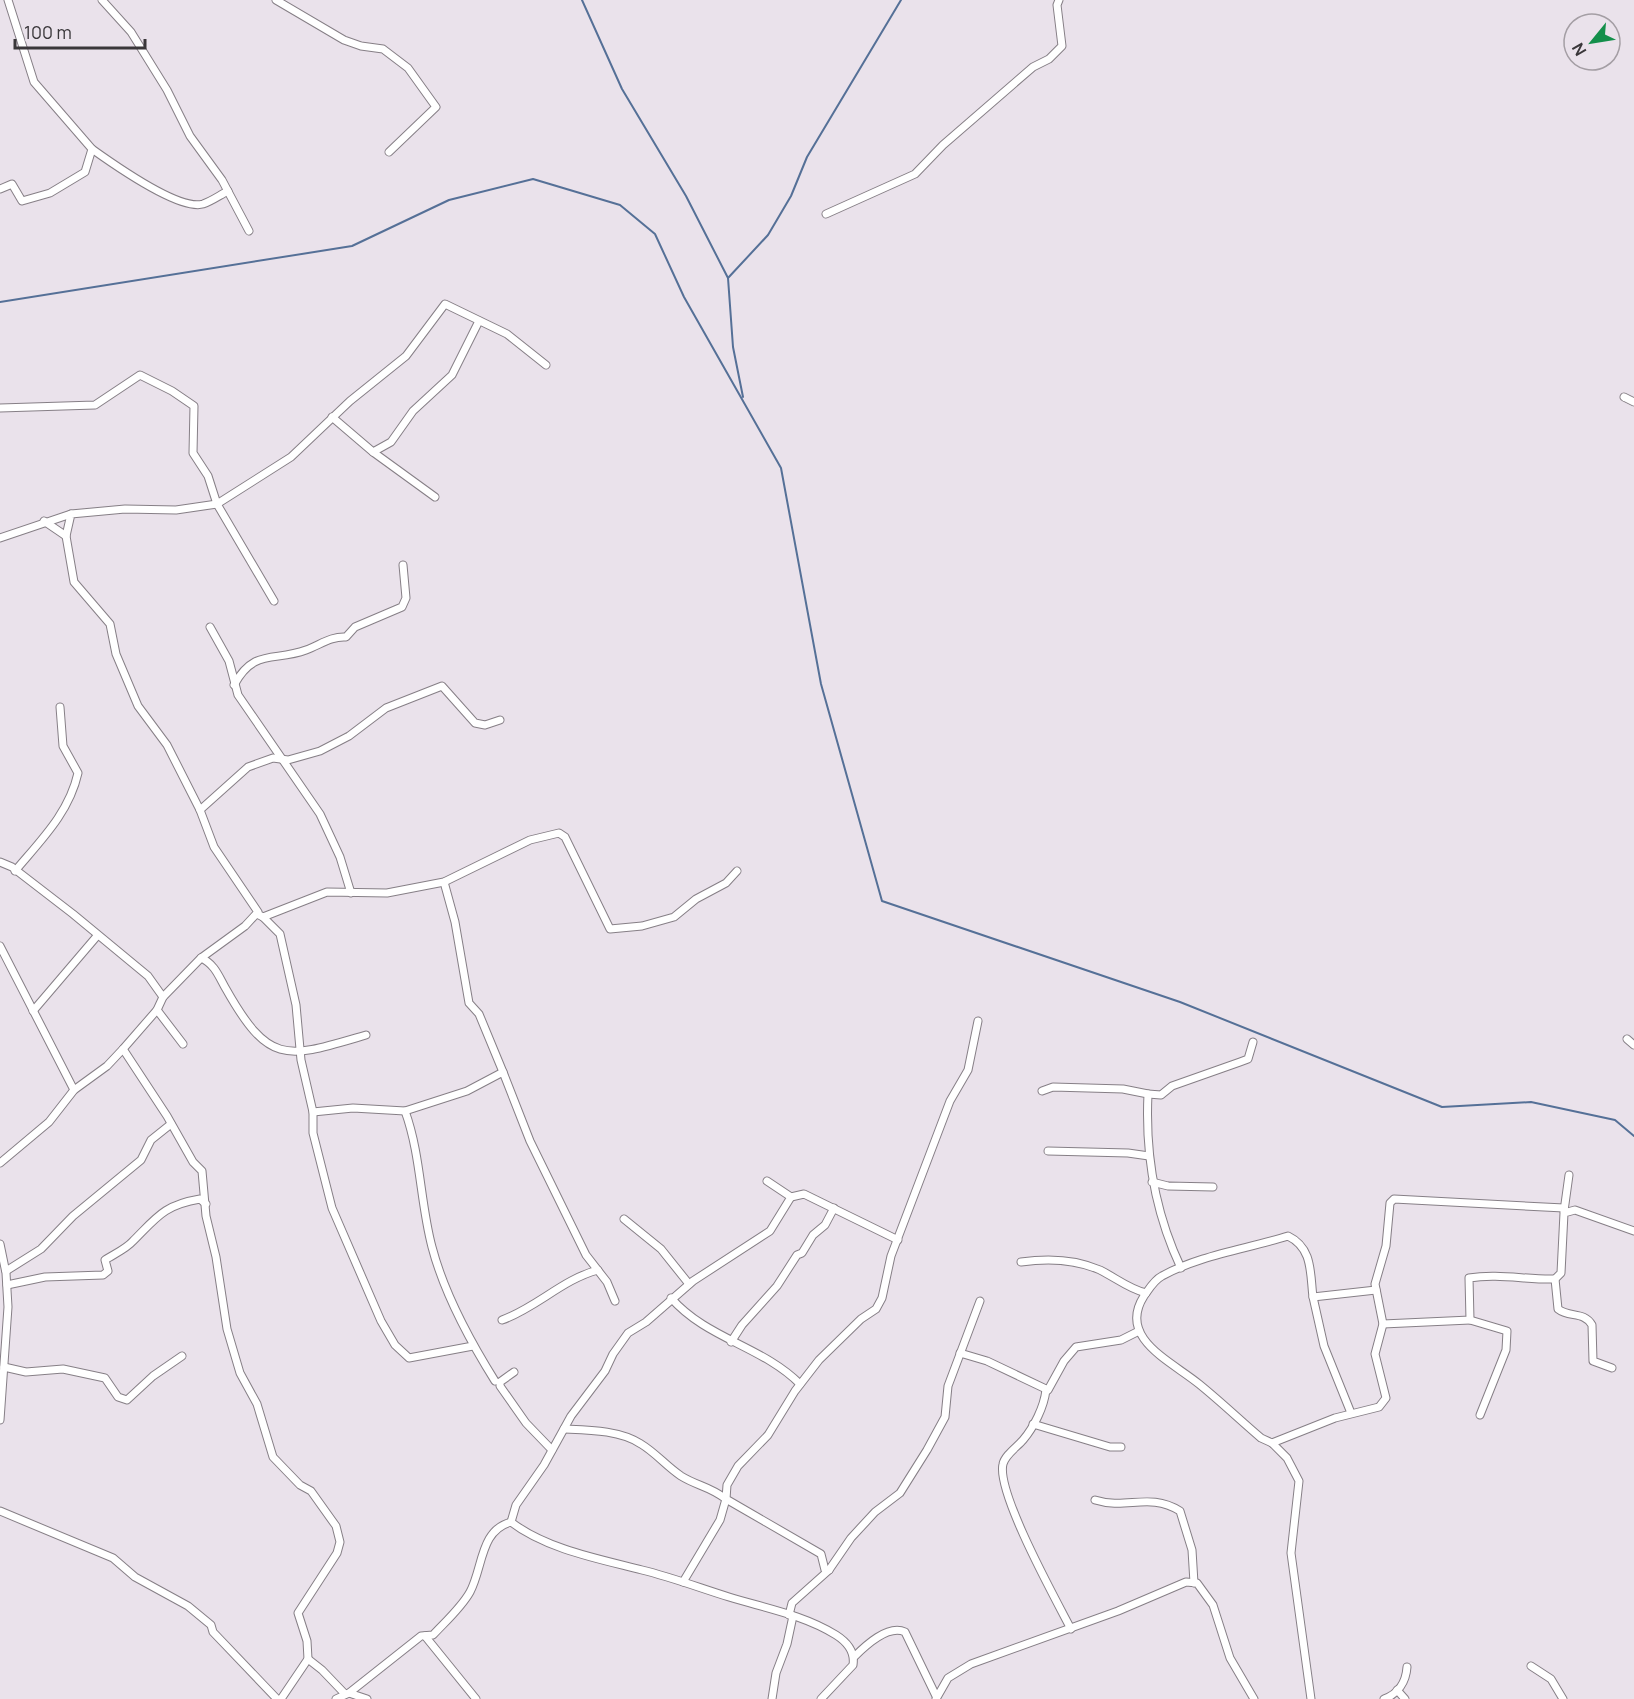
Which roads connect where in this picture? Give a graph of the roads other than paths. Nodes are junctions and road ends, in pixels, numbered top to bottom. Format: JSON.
{"nodes":[{"id":1,"x":8,"y":0,"type":"edge"},
{"id":2,"x":102,"y":0,"type":"edge"},
{"id":3,"x":276,"y":0,"type":"edge"},
{"id":4,"x":1059,"y":0,"type":"edge"},
{"id":5,"x":93,"y":149,"type":"junction"},
{"id":6,"x":389,"y":152,"type":"dead end"},
{"id":7,"x":0,"y":189,"type":"edge"},
{"id":8,"x":228,"y":191,"type":"junction"},
{"id":9,"x":826,"y":214,"type":"dead end"},
{"id":10,"x":249,"y":231,"type":"dead end"},
{"id":11,"x":479,"y":321,"type":"junction"},
{"id":12,"x":546,"y":365,"type":"dead end"},
{"id":13,"x":1624,"y":397,"type":"dead end"},
{"id":14,"x":1634,"y":402,"type":"edge"},
{"id":15,"x":0,"y":408,"type":"edge"},
{"id":16,"x":332,"y":417,"type":"junction"},
{"id":17,"x":373,"y":452,"type":"junction"},
{"id":18,"x":435,"y":497,"type":"dead end"},
{"id":19,"x":217,"y":504,"type":"junction"},
{"id":20,"x":71,"y":514,"type":"junction"},
{"id":21,"x":44,"y":521,"type":"junction"},
{"id":22,"x":66,"y":536,"type":"junction"},
{"id":23,"x":0,"y":538,"type":"edge"},
{"id":24,"x":403,"y":566,"type":"dead end"},
{"id":25,"x":274,"y":601,"type":"dead end"},
{"id":26,"x":210,"y":627,"type":"dead end"},
{"id":27,"x":234,"y":685,"type":"junction"},
{"id":28,"x":60,"y":707,"type":"dead end"},
{"id":29,"x":500,"y":720,"type":"dead end"},
{"id":30,"x":283,"y":757,"type":"junction"},
{"id":31,"x":200,"y":810,"type":"junction"},
{"id":32,"x":0,"y":862,"type":"edge"},
{"id":33,"x":15,"y":871,"type":"junction"},
{"id":34,"x":737,"y":871,"type":"dead end"},
{"id":35,"x":444,"y":882,"type":"junction"},
{"id":36,"x":351,"y":893,"type":"junction"},
{"id":37,"x":260,"y":915,"type":"junction"},
{"id":38,"x":97,"y":936,"type":"junction"},
{"id":39,"x":0,"y":946,"type":"edge"},
{"id":40,"x":201,"y":958,"type":"junction"},
{"id":41,"x":163,"y":997,"type":"junction"},
{"id":42,"x":157,"y":1010,"type":"junction"},
{"id":43,"x":33,"y":1011,"type":"junction"},
{"id":44,"x":978,"y":1021,"type":"dead end"},
{"id":45,"x":366,"y":1035,"type":"dead end"},
{"id":46,"x":1627,"y":1039,"type":"dead end"},
{"id":47,"x":1253,"y":1042,"type":"dead end"},
{"id":48,"x":183,"y":1044,"type":"dead end"},
{"id":49,"x":1634,"y":1045,"type":"edge"},
{"id":50,"x":123,"y":1049,"type":"junction"},
{"id":51,"x":300,"y":1052,"type":"junction"},
{"id":52,"x":503,"y":1072,"type":"junction"},
{"id":53,"x":74,"y":1090,"type":"junction"},
{"id":54,"x":1042,"y":1090,"type":"dead end"},
{"id":55,"x":1149,"y":1094,"type":"junction"},
{"id":56,"x":405,"y":1111,"type":"junction"},
{"id":57,"x":313,"y":1112,"type":"junction"},
{"id":58,"x":171,"y":1124,"type":"junction"},
{"id":59,"x":1048,"y":1151,"type":"dead end"},
{"id":60,"x":1149,"y":1156,"type":"junction"},
{"id":61,"x":0,"y":1163,"type":"edge"},
{"id":62,"x":1569,"y":1175,"type":"dead end"},
{"id":63,"x":767,"y":1181,"type":"dead end"},
{"id":64,"x":1152,"y":1182,"type":"junction"},
{"id":65,"x":1213,"y":1187,"type":"dead end"},
{"id":66,"x":791,"y":1197,"type":"junction"},
{"id":67,"x":206,"y":1204,"type":"junction"},
{"id":68,"x":834,"y":1208,"type":"junction"},
{"id":69,"x":1564,"y":1211,"type":"junction"},
{"id":70,"x":624,"y":1219,"type":"dead end"},
{"id":71,"x":1634,"y":1231,"type":"edge"},
{"id":72,"x":898,"y":1240,"type":"junction"},
{"id":73,"x":0,"y":1244,"type":"edge"},
{"id":74,"x":1021,"y":1262,"type":"dead end"},
{"id":75,"x":1181,"y":1268,"type":"junction"},
{"id":76,"x":598,"y":1270,"type":"junction"},
{"id":77,"x":6,"y":1271,"type":"junction"},
{"id":78,"x":1555,"y":1279,"type":"junction"},
{"id":79,"x":689,"y":1284,"type":"junction"},
{"id":80,"x":7,"y":1285,"type":"junction"},
{"id":81,"x":1376,"y":1290,"type":"junction"},
{"id":82,"x":1146,"y":1293,"type":"junction"},
{"id":83,"x":1313,"y":1297,"type":"junction"},
{"id":84,"x":671,"y":1298,"type":"junction"},
{"id":85,"x":615,"y":1301,"type":"dead end"},
{"id":86,"x":980,"y":1301,"type":"dead end"},
{"id":87,"x":502,"y":1320,"type":"dead end"},
{"id":88,"x":1470,"y":1320,"type":"junction"},
{"id":89,"x":1383,"y":1323,"type":"junction"},
{"id":90,"x":1139,"y":1331,"type":"junction"},
{"id":91,"x":731,"y":1342,"type":"junction"},
{"id":92,"x":473,"y":1346,"type":"junction"},
{"id":93,"x":960,"y":1353,"type":"junction"},
{"id":94,"x":182,"y":1356,"type":"dead end"},
{"id":95,"x":4,"y":1367,"type":"junction"},
{"id":96,"x":1612,"y":1368,"type":"dead end"},
{"id":97,"x":514,"y":1372,"type":"dead end"},
{"id":98,"x":495,"y":1382,"type":"dead end"},
{"id":99,"x":800,"y":1384,"type":"junction"},
{"id":100,"x":1046,"y":1390,"type":"junction"},
{"id":101,"x":1351,"y":1413,"type":"junction"},
{"id":102,"x":1480,"y":1415,"type":"dead end"},
{"id":103,"x":0,"y":1420,"type":"edge"},
{"id":104,"x":1033,"y":1424,"type":"junction"},
{"id":105,"x":564,"y":1429,"type":"junction"},
{"id":106,"x":1272,"y":1443,"type":"junction"},
{"id":107,"x":1121,"y":1447,"type":"dead end"},
{"id":108,"x":552,"y":1450,"type":"junction"},
{"id":109,"x":726,"y":1499,"type":"junction"},
{"id":110,"x":1095,"y":1500,"type":"dead end"},
{"id":111,"x":0,"y":1511,"type":"edge"},
{"id":112,"x":511,"y":1522,"type":"junction"},
{"id":113,"x":829,"y":1570,"type":"junction"},
{"id":114,"x":683,"y":1582,"type":"junction"},
{"id":115,"x":1194,"y":1583,"type":"junction"},
{"id":116,"x":791,"y":1616,"type":"junction"},
{"id":117,"x":1071,"y":1629,"type":"junction"},
{"id":118,"x":426,"y":1636,"type":"junction"},
{"id":119,"x":854,"y":1657,"type":"junction"},
{"id":120,"x":308,"y":1659,"type":"junction"},
{"id":121,"x":1531,"y":1666,"type":"dead end"},
{"id":122,"x":1407,"y":1667,"type":"dead end"},
{"id":123,"x":1397,"y":1690,"type":"junction"},
{"id":124,"x":347,"y":1694,"type":"junction"},
{"id":125,"x":936,"y":1697,"type":"edge"},
{"id":126,"x":279,"y":1699,"type":"edge"},
{"id":127,"x":336,"y":1699,"type":"edge"},
{"id":128,"x":367,"y":1699,"type":"edge"},
{"id":129,"x":476,"y":1699,"type":"edge"},
{"id":130,"x":772,"y":1699,"type":"edge"},
{"id":131,"x":821,"y":1699,"type":"edge"},
{"id":132,"x":1254,"y":1699,"type":"edge"},
{"id":133,"x":1311,"y":1699,"type":"edge"},
{"id":134,"x":1384,"y":1699,"type":"edge"},
{"id":135,"x":1405,"y":1699,"type":"edge"},
{"id":136,"x":1563,"y":1699,"type":"edge"}],
"edges":[{"from":1,"to":5,"type":"street"},
{"from":2,"to":8,"type":"street"},
{"from":3,"to":6,"type":"street"},
{"from":4,"to":9,"type":"street"},
{"from":5,"to":7,"type":"street"},
{"from":5,"to":8,"type":"street"},
{"from":8,"to":10,"type":"street"},
{"from":11,"to":12,"type":"street"},
{"from":11,"to":16,"type":"street"},
{"from":11,"to":17,"type":"street"},
{"from":13,"to":14,"type":"street"},
{"from":15,"to":19,"type":"street"},
{"from":16,"to":17,"type":"street"},
{"from":16,"to":19,"type":"street"},
{"from":17,"to":18,"type":"street"},
{"from":19,"to":20,"type":"street"},
{"from":19,"to":25,"type":"street"},
{"from":20,"to":21,"type":"street"},
{"from":20,"to":22,"type":"street"},
{"from":21,"to":22,"type":"street"},
{"from":21,"to":23,"type":"street"},
{"from":22,"to":31,"type":"street"},
{"from":24,"to":27,"type":"street"},
{"from":26,"to":27,"type":"street"},
{"from":27,"to":30,"type":"street"},
{"from":28,"to":33,"type":"street"},
{"from":29,"to":30,"type":"street"},
{"from":30,"to":31,"type":"street"},
{"from":30,"to":36,"type":"street"},
{"from":31,"to":37,"type":"street"},
{"from":32,"to":33,"type":"street"},
{"from":33,"to":38,"type":"street"},
{"from":34,"to":35,"type":"street"},
{"from":35,"to":36,"type":"street"},
{"from":35,"to":52,"type":"street"},
{"from":36,"to":37,"type":"street"},
{"from":37,"to":40,"type":"street"},
{"from":37,"to":51,"type":"street"},
{"from":38,"to":41,"type":"street"},
{"from":38,"to":43,"type":"street"},
{"from":39,"to":43,"type":"street"},
{"from":40,"to":41,"type":"street"},
{"from":40,"to":51,"type":"street"},
{"from":41,"to":42,"type":"street"},
{"from":42,"to":48,"type":"street"},
{"from":42,"to":50,"type":"street"},
{"from":43,"to":53,"type":"street"},
{"from":44,"to":72,"type":"street"},
{"from":45,"to":51,"type":"street"},
{"from":46,"to":49,"type":"street"},
{"from":47,"to":55,"type":"street"},
{"from":50,"to":53,"type":"street"},
{"from":50,"to":58,"type":"street"},
{"from":51,"to":57,"type":"street"},
{"from":52,"to":56,"type":"street"},
{"from":52,"to":76,"type":"street"},
{"from":53,"to":61,"type":"street"},
{"from":54,"to":55,"type":"street"},
{"from":55,"to":60,"type":"street"},
{"from":56,"to":57,"type":"street"},
{"from":56,"to":92,"type":"street"},
{"from":57,"to":92,"type":"street"},
{"from":58,"to":67,"type":"street"},
{"from":58,"to":77,"type":"street"},
{"from":59,"to":60,"type":"street"},
{"from":60,"to":64,"type":"street"},
{"from":62,"to":69,"type":"street"},
{"from":63,"to":66,"type":"street"},
{"from":64,"to":65,"type":"street"},
{"from":64,"to":75,"type":"street"},
{"from":66,"to":68,"type":"street"},
{"from":66,"to":79,"type":"street"},
{"from":67,"to":80,"type":"street"},
{"from":67,"to":120,"type":"street"},
{"from":68,"to":72,"type":"street"},
{"from":68,"to":91,"type":"street"},
{"from":69,"to":71,"type":"street"},
{"from":69,"to":78,"type":"street"},
{"from":69,"to":81,"type":"street"},
{"from":70,"to":79,"type":"street"},
{"from":72,"to":99,"type":"street"},
{"from":73,"to":77,"type":"street"},
{"from":74,"to":82,"type":"street"},
{"from":75,"to":82,"type":"street"},
{"from":75,"to":83,"type":"street"},
{"from":76,"to":85,"type":"street"},
{"from":76,"to":87,"type":"street"},
{"from":77,"to":80,"type":"street"},
{"from":78,"to":88,"type":"street"},
{"from":78,"to":96,"type":"street"},
{"from":79,"to":84,"type":"street"},
{"from":80,"to":95,"type":"street"},
{"from":81,"to":83,"type":"street"},
{"from":81,"to":89,"type":"street"},
{"from":82,"to":90,"type":"street"},
{"from":83,"to":101,"type":"street"},
{"from":84,"to":91,"type":"street"},
{"from":84,"to":105,"type":"street"},
{"from":86,"to":93,"type":"street"},
{"from":88,"to":89,"type":"street"},
{"from":88,"to":102,"type":"street"},
{"from":89,"to":101,"type":"street"},
{"from":90,"to":100,"type":"street"},
{"from":90,"to":106,"type":"street"},
{"from":91,"to":99,"type":"street"},
{"from":92,"to":98,"type":"street"},
{"from":93,"to":100,"type":"street"},
{"from":93,"to":113,"type":"street"},
{"from":94,"to":95,"type":"street"},
{"from":95,"to":103,"type":"street"},
{"from":97,"to":108,"type":"street"},
{"from":99,"to":109,"type":"street"},
{"from":100,"to":104,"type":"street"},
{"from":101,"to":106,"type":"street"},
{"from":104,"to":107,"type":"street"},
{"from":104,"to":117,"type":"street"},
{"from":105,"to":108,"type":"street"},
{"from":105,"to":109,"type":"street"},
{"from":106,"to":133,"type":"street"},
{"from":108,"to":112,"type":"street"},
{"from":109,"to":113,"type":"street"},
{"from":109,"to":114,"type":"street"},
{"from":110,"to":115,"type":"street"},
{"from":111,"to":126,"type":"street"},
{"from":112,"to":114,"type":"street"},
{"from":112,"to":118,"type":"street"},
{"from":113,"to":116,"type":"street"},
{"from":114,"to":116,"type":"street"},
{"from":115,"to":117,"type":"street"},
{"from":115,"to":132,"type":"street"},
{"from":116,"to":119,"type":"street"},
{"from":116,"to":130,"type":"street"},
{"from":117,"to":125,"type":"street"},
{"from":118,"to":124,"type":"street"},
{"from":118,"to":129,"type":"street"},
{"from":119,"to":125,"type":"street"},
{"from":119,"to":131,"type":"street"},
{"from":120,"to":124,"type":"street"},
{"from":120,"to":126,"type":"street"},
{"from":121,"to":136,"type":"street"},
{"from":122,"to":123,"type":"street"},
{"from":123,"to":134,"type":"street"},
{"from":123,"to":135,"type":"street"},
{"from":124,"to":127,"type":"street"},
{"from":124,"to":128,"type":"street"}]}
